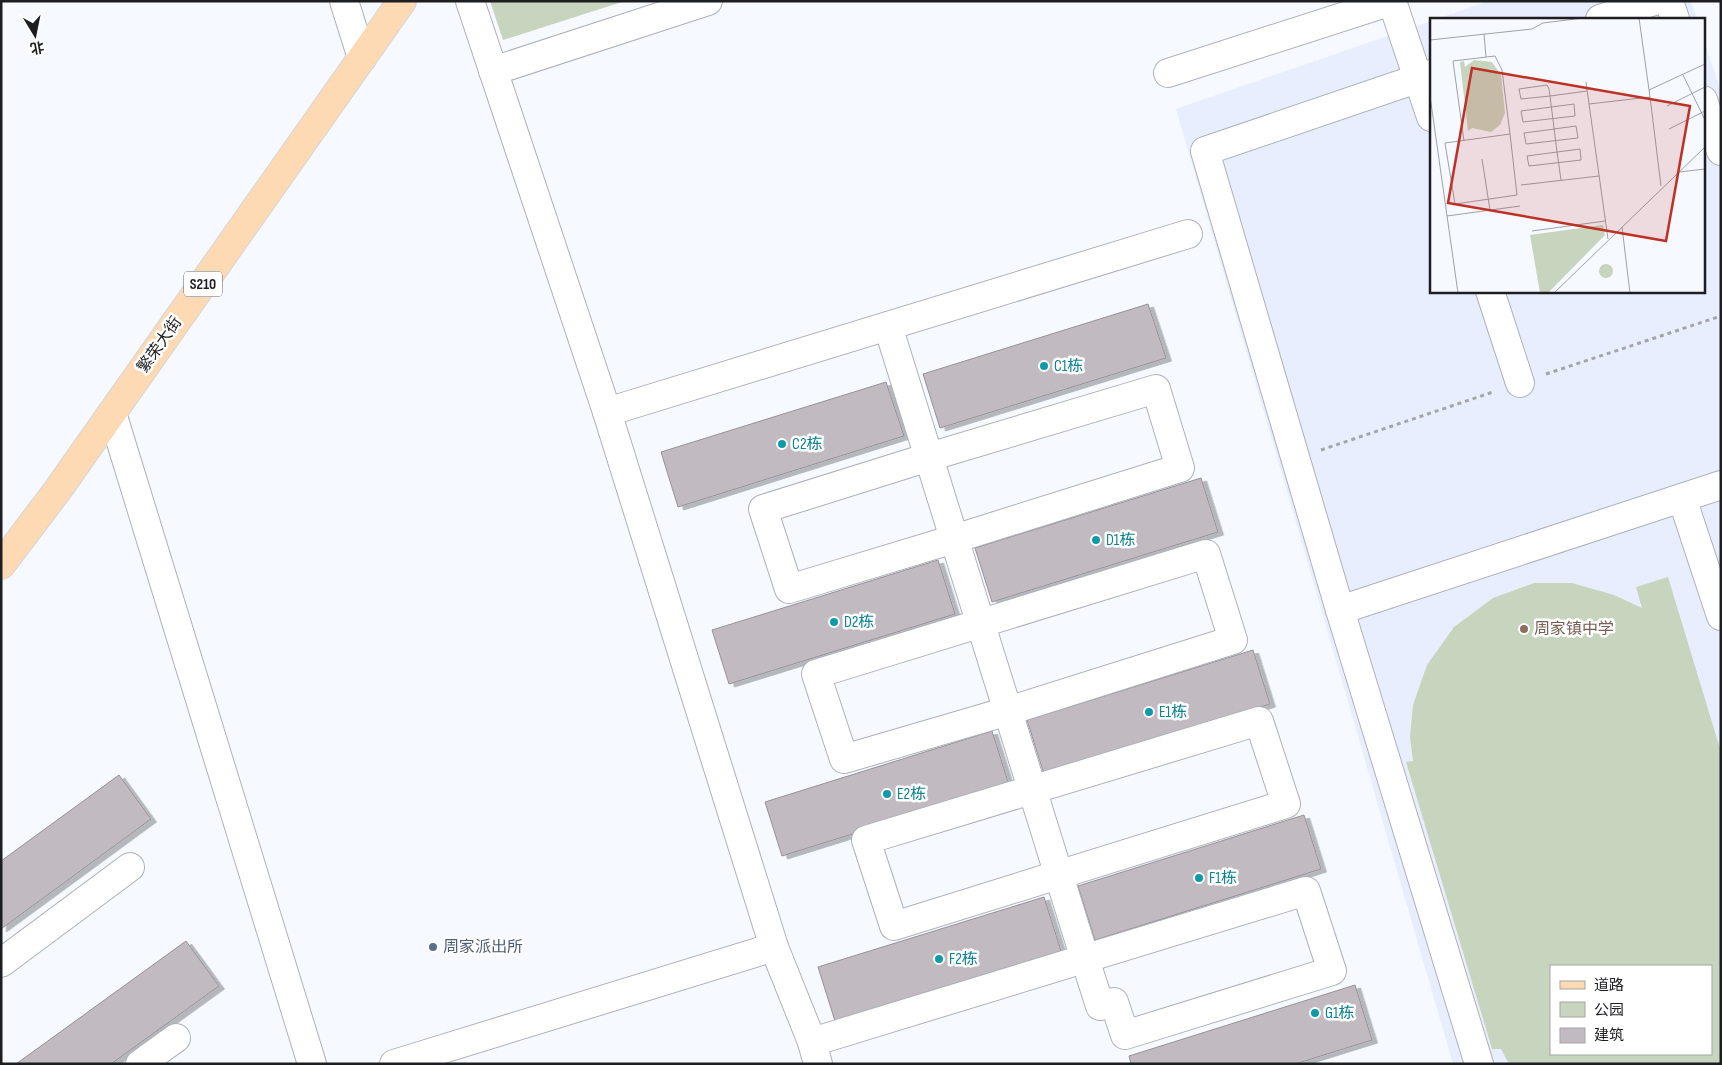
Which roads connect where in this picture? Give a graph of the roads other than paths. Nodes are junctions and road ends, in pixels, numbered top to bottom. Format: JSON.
{"nodes":[{"id":1,"x":344,"y":1,"type":"edge"},
{"id":2,"x":402,"y":1,"type":"edge"},
{"id":3,"x":470,"y":1,"type":"edge"},
{"id":4,"x":708,"y":1,"type":"edge"},
{"id":5,"x":1392,"y":1,"type":"edge"},
{"id":6,"x":1654,"y":1,"type":"edge"},
{"id":7,"x":1669,"y":1,"type":"edge"},
{"id":8,"x":1603,"y":18,"type":"edge"},
{"id":9,"x":1675,"y":18,"type":"edge"},
{"id":10,"x":362,"y":58,"type":"junction"},
{"id":11,"x":493,"y":71,"type":"junction"},
{"id":12,"x":1168,"y":73,"type":"dead end"},
{"id":13,"x":1424,"y":76,"type":"edge"},
{"id":14,"x":1704,"y":103,"type":"edge"},
{"id":15,"x":1430,"y":111,"type":"edge"},
{"id":16,"x":1721,"y":151,"type":"edge"},
{"id":17,"x":1188,"y":234,"type":"dead end"},
{"id":18,"x":1490,"y":292,"type":"edge"},
{"id":19,"x":888,"y":326,"type":"junction"},
{"id":20,"x":1520,"y":383,"type":"dead end"},
{"id":21,"x":607,"y":412,"type":"junction"},
{"id":22,"x":112,"y":413,"type":"junction"},
{"id":23,"x":929,"y":457,"type":"junction"},
{"id":24,"x":1721,"y":485,"type":"edge"},
{"id":25,"x":1682,"y":498,"type":"junction"},
{"id":26,"x":954,"y":539,"type":"junction"},
{"id":27,"x":12,"y":540,"type":"edge"},
{"id":28,"x":1,"y":565,"type":"edge"},
{"id":29,"x":1340,"y":610,"type":"junction"},
{"id":30,"x":1721,"y":616,"type":"edge"},
{"id":31,"x":980,"y":623,"type":"junction"},
{"id":32,"x":1008,"y":711,"type":"junction"},
{"id":33,"x":1032,"y":788,"type":"junction"},
{"id":34,"x":130,"y":867,"type":"dead end"},
{"id":35,"x":1059,"y":875,"type":"junction"},
{"id":36,"x":774,"y":947,"type":"junction"},
{"id":37,"x":1085,"y":959,"type":"junction"},
{"id":38,"x":1,"y":963,"type":"edge"},
{"id":39,"x":176,"y":1038,"type":"dead end"},
{"id":40,"x":815,"y":1053,"type":"edge"},
{"id":41,"x":140,"y":1064,"type":"edge"},
{"id":42,"x":312,"y":1064,"type":"edge"},
{"id":43,"x":394,"y":1064,"type":"edge"},
{"id":44,"x":1479,"y":1064,"type":"edge"}],
"edges":[{"from":1,"to":10,"type":"street"},
{"from":2,"to":10,"type":"main road","name":"繁荣大街","number":"S210"},
{"from":3,"to":11,"type":"street"},
{"from":4,"to":11,"type":"street"},
{"from":5,"to":12,"type":"street"},
{"from":5,"to":13,"type":"street"},
{"from":6,"to":8,"type":"street"},
{"from":7,"to":9,"type":"street"},
{"from":10,"to":22,"type":"main road","name":"繁荣大街","number":"S210"},
{"from":11,"to":21,"type":"street"},
{"from":13,"to":15,"type":"street"},
{"from":13,"to":29,"type":"street"},
{"from":14,"to":16,"type":"street"},
{"from":17,"to":19,"type":"street"},
{"from":18,"to":20,"type":"street"},
{"from":19,"to":21,"type":"street"},
{"from":19,"to":23,"type":"street"},
{"from":21,"to":36,"type":"street"},
{"from":22,"to":27,"type":"main road","name":"繁荣大街","number":"S210"},
{"from":22,"to":42,"type":"street"},
{"from":23,"to":26,"type":"street"},
{"from":23,"to":26,"type":"street"},
{"from":23,"to":26,"type":"street"},
{"from":24,"to":25,"type":"street"},
{"from":25,"to":29,"type":"street"},
{"from":25,"to":30,"type":"street"},
{"from":26,"to":31,"type":"street"},
{"from":27,"to":28,"type":"main road","name":"繁荣大街","number":"S210"},
{"from":29,"to":44,"type":"street"},
{"from":31,"to":32,"type":"street"},
{"from":31,"to":32,"type":"street"},
{"from":31,"to":32,"type":"street"},
{"from":32,"to":33,"type":"street"},
{"from":33,"to":35,"type":"street"},
{"from":33,"to":35,"type":"street"},
{"from":33,"to":35,"type":"street"},
{"from":34,"to":38,"type":"street"},
{"from":35,"to":37,"type":"street"},
{"from":36,"to":40,"type":"street"},
{"from":36,"to":43,"type":"street"},
{"from":37,"to":37,"type":"street"},
{"from":37,"to":40,"type":"street"},
{"from":39,"to":41,"type":"street"}]}
